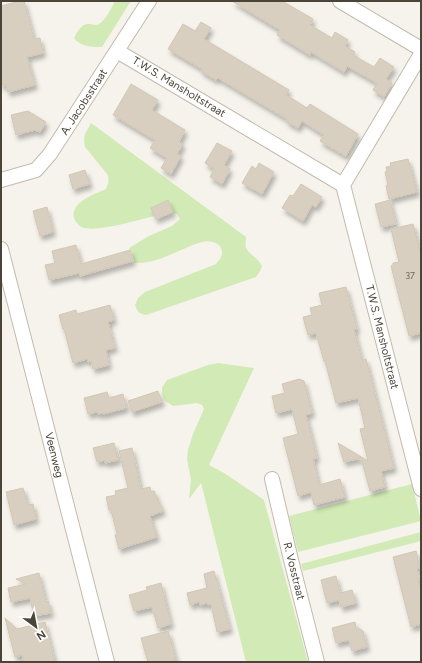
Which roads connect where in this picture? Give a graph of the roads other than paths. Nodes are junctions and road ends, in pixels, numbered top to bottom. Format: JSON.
{"nodes":[{"id":1,"x":149,"y":1,"type":"edge"},
{"id":2,"x":340,"y":1,"type":"edge"},
{"id":3,"x":421,"y":49,"type":"edge"},
{"id":4,"x":117,"y":51,"type":"junction"},
{"id":5,"x":421,"y":54,"type":"edge"},
{"id":6,"x":1,"y":180,"type":"edge"},
{"id":7,"x":343,"y":185,"type":"junction"},
{"id":8,"x":1,"y":249,"type":"edge"},
{"id":9,"x":272,"y":479,"type":"dead end"},
{"id":10,"x":421,"y":488,"type":"edge"},
{"id":11,"x":107,"y":662,"type":"edge"},
{"id":12,"x":317,"y":662,"type":"edge"}],
"edges":[{"from":1,"to":4,"type":"street","name":"A. Jacobsstraat"},
{"from":2,"to":3,"type":"street"},
{"from":4,"to":6,"type":"street","name":"A. Jacobsstraat"},
{"from":4,"to":7,"type":"street","name":"T.W.S. Mansholtstraat"},
{"from":5,"to":7,"type":"street"},
{"from":7,"to":10,"type":"street","name":"T.W.S. Mansholtstraat"},
{"from":8,"to":11,"type":"street","name":"Veenweg"},
{"from":9,"to":12,"type":"street","name":"R. Vosstraat"}]}
